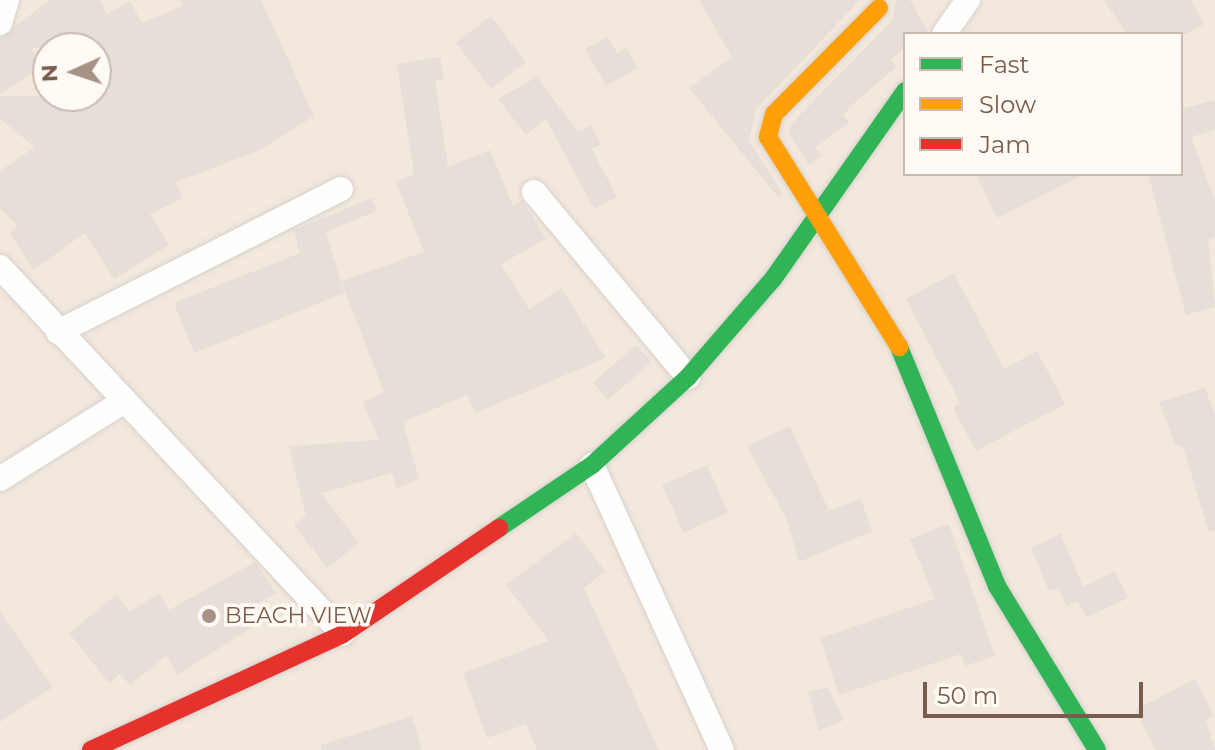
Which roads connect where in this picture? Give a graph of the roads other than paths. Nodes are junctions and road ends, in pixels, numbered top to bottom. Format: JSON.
{"nodes":[{"id":1,"x":7,"y":0,"type":"edge"},
{"id":2,"x":968,"y":0,"type":"edge"},
{"id":3,"x":879,"y":8,"type":"dead end"},
{"id":4,"x":0,"y":23,"type":"edge"},
{"id":5,"x":945,"y":32,"type":"edge"},
{"id":6,"x":903,"y":94,"type":"edge"},
{"id":7,"x":341,"y":189,"type":"dead end"},
{"id":8,"x":534,"y":192,"type":"dead end"},
{"id":9,"x":818,"y":215,"type":"junction"},
{"id":10,"x":0,"y":267,"type":"edge"},
{"id":11,"x":58,"y":332,"type":"junction"},
{"id":12,"x":688,"y":377,"type":"junction"},
{"id":13,"x":121,"y":403,"type":"junction"},
{"id":14,"x":592,"y":465,"type":"junction"},
{"id":15,"x":0,"y":479,"type":"edge"},
{"id":16,"x":343,"y":634,"type":"junction"},
{"id":17,"x":91,"y":750,"type":"edge"},
{"id":18,"x":722,"y":750,"type":"edge"},
{"id":19,"x":1097,"y":750,"type":"edge"}],
"edges":[{"from":1,"to":4,"type":"street"},
{"from":2,"to":5,"type":"street"},
{"from":3,"to":9,"type":"street"},
{"from":6,"to":9,"type":"street"},
{"from":7,"to":11,"type":"street"},
{"from":8,"to":12,"type":"street"},
{"from":9,"to":12,"type":"street"},
{"from":9,"to":19,"type":"street"},
{"from":10,"to":11,"type":"street"},
{"from":11,"to":13,"type":"street"},
{"from":12,"to":14,"type":"street"},
{"from":13,"to":15,"type":"street"},
{"from":13,"to":16,"type":"street"},
{"from":14,"to":16,"type":"street"},
{"from":14,"to":18,"type":"street"},
{"from":16,"to":17,"type":"street"}]}
